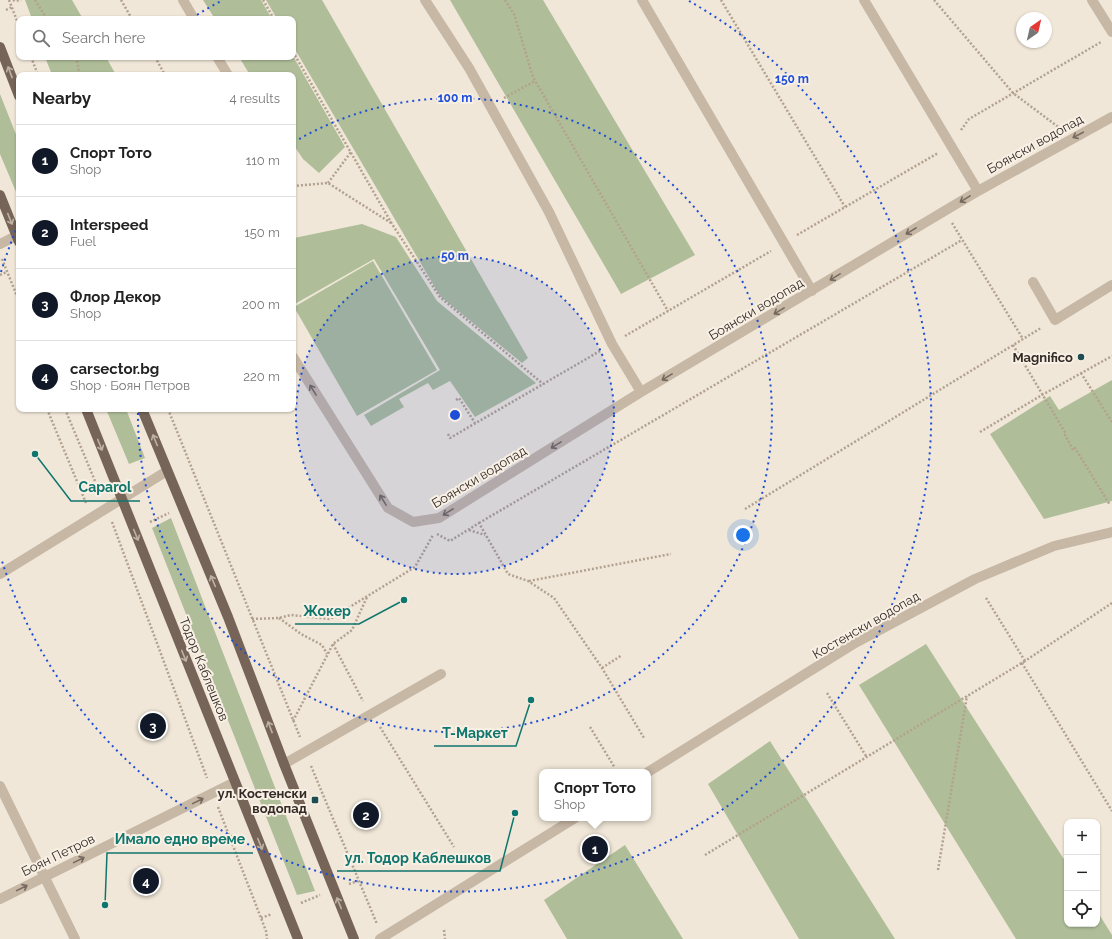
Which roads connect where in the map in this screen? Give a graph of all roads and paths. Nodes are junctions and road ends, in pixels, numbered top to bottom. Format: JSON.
{"nodes":[{"id":1,"x":9,"y":0,"type":"edge"},
{"id":2,"x":13,"y":0,"type":"edge"},
{"id":3,"x":21,"y":0,"type":"edge"},
{"id":4,"x":35,"y":0,"type":"edge"},
{"id":5,"x":121,"y":0,"type":"edge"},
{"id":6,"x":183,"y":0,"type":"edge"},
{"id":7,"x":263,"y":0,"type":"edge"},
{"id":8,"x":426,"y":0,"type":"edge"},
{"id":9,"x":505,"y":0,"type":"edge"},
{"id":10,"x":642,"y":0,"type":"edge"},
{"id":11,"x":721,"y":0,"type":"edge"},
{"id":12,"x":864,"y":0,"type":"edge"},
{"id":13,"x":934,"y":0,"type":"edge"},
{"id":14,"x":1092,"y":0,"type":"edge"},
{"id":15,"x":12,"y":7,"type":"junction"},
{"id":16,"x":6,"y":10,"type":"dead end"},
{"id":17,"x":45,"y":16,"type":"edge"},
{"id":18,"x":130,"y":16,"type":"edge"},
{"id":19,"x":192,"y":16,"type":"edge"},
{"id":20,"x":272,"y":16,"type":"edge"},
{"id":21,"x":16,"y":18,"type":"edge"},
{"id":22,"x":1109,"y":36,"type":"edge"},
{"id":23,"x":0,"y":47,"type":"edge"},
{"id":24,"x":296,"y":57,"type":"edge"},
{"id":25,"x":32,"y":60,"type":"edge"},
{"id":26,"x":77,"y":60,"type":"edge"},
{"id":27,"x":157,"y":60,"type":"edge"},
{"id":28,"x":219,"y":60,"type":"edge"},
{"id":29,"x":37,"y":72,"type":"edge"},
{"id":30,"x":79,"y":72,"type":"edge"},
{"id":31,"x":163,"y":72,"type":"edge"},
{"id":32,"x":226,"y":72,"type":"edge"},
{"id":33,"x":535,"y":81,"type":"junction"},
{"id":34,"x":16,"y":88,"type":"edge"},
{"id":35,"x":1013,"y":93,"type":"junction"},
{"id":36,"x":490,"y":106,"type":"junction"},
{"id":37,"x":1112,"y":116,"type":"edge"},
{"id":38,"x":1073,"y":138,"type":"junction"},
{"id":39,"x":950,"y":146,"type":"junction"},
{"id":40,"x":351,"y":152,"type":"junction"},
{"id":41,"x":328,"y":183,"type":"junction"},
{"id":42,"x":296,"y":186,"type":"edge"},
{"id":43,"x":978,"y":191,"type":"junction"},
{"id":44,"x":0,"y":195,"type":"edge"},
{"id":45,"x":845,"y":208,"type":"junction"},
{"id":46,"x":952,"y":222,"type":"dead end"},
{"id":47,"x":392,"y":224,"type":"junction"},
{"id":48,"x":16,"y":234,"type":"edge"},
{"id":49,"x":16,"y":240,"type":"edge"},
{"id":50,"x":962,"y":240,"type":"junction"},
{"id":51,"x":784,"y":243,"type":"junction"},
{"id":52,"x":0,"y":244,"type":"edge"},
{"id":53,"x":0,"y":255,"type":"edge"},
{"id":54,"x":7,"y":272,"type":"junction"},
{"id":55,"x":0,"y":275,"type":"edge"},
{"id":56,"x":1033,"y":282,"type":"dead end"},
{"id":57,"x":1112,"y":285,"type":"edge"},
{"id":58,"x":812,"y":291,"type":"junction"},
{"id":59,"x":16,"y":294,"type":"edge"},
{"id":60,"x":668,"y":311,"type":"junction"},
{"id":61,"x":1054,"y":320,"type":"junction"},
{"id":62,"x":1023,"y":339,"type":"junction"},
{"id":63,"x":612,"y":344,"type":"junction"},
{"id":64,"x":1013,"y":345,"type":"junction"},
{"id":65,"x":1112,"y":356,"type":"edge"},
{"id":66,"x":296,"y":362,"type":"edge"},
{"id":67,"x":1081,"y":373,"type":"junction"},
{"id":68,"x":543,"y":384,"type":"junction"},
{"id":69,"x":642,"y":392,"type":"junction"},
{"id":70,"x":1042,"y":395,"type":"junction"},
{"id":71,"x":456,"y":400,"type":"dead end"},
{"id":72,"x":48,"y":412,"type":"edge"},
{"id":73,"x":66,"y":412,"type":"edge"},
{"id":74,"x":87,"y":412,"type":"edge"},
{"id":75,"x":143,"y":412,"type":"edge"},
{"id":76,"x":169,"y":412,"type":"edge"},
{"id":77,"x":1112,"y":422,"type":"edge"},
{"id":78,"x":475,"y":423,"type":"junction"},
{"id":79,"x":980,"y":432,"type":"dead end"},
{"id":80,"x":448,"y":434,"type":"dead end"},
{"id":81,"x":167,"y":470,"type":"junction"},
{"id":82,"x":100,"y":492,"type":"dead end"},
{"id":83,"x":203,"y":497,"type":"junction"},
{"id":84,"x":122,"y":499,"type":"junction"},
{"id":85,"x":198,"y":499,"type":"dead end"},
{"id":86,"x":1110,"y":505,"type":"dead end"},
{"id":87,"x":745,"y":509,"type":"dead end"},
{"id":88,"x":169,"y":512,"type":"dead end"},
{"id":89,"x":92,"y":517,"type":"junction"},
{"id":90,"x":150,"y":522,"type":"dead end"},
{"id":91,"x":479,"y":523,"type":"junction"},
{"id":92,"x":469,"y":530,"type":"junction"},
{"id":93,"x":116,"y":532,"type":"dead end"},
{"id":94,"x":1112,"y":532,"type":"edge"},
{"id":95,"x":434,"y":533,"type":"dead end"},
{"id":96,"x":486,"y":536,"type":"junction"},
{"id":97,"x":450,"y":541,"type":"dead end"},
{"id":98,"x":671,"y":554,"type":"dead end"},
{"id":99,"x":0,"y":574,"type":"edge"},
{"id":100,"x":528,"y":581,"type":"junction"},
{"id":101,"x":367,"y":596,"type":"junction"},
{"id":102,"x":986,"y":598,"type":"dead end"},
{"id":103,"x":1112,"y":604,"type":"edge"},
{"id":104,"x":279,"y":618,"type":"junction"},
{"id":105,"x":252,"y":619,"type":"junction"},
{"id":106,"x":333,"y":644,"type":"junction"},
{"id":107,"x":328,"y":654,"type":"junction"},
{"id":108,"x":622,"y":655,"type":"dead end"},
{"id":109,"x":1024,"y":661,"type":"junction"},
{"id":110,"x":602,"y":668,"type":"junction"},
{"id":111,"x":441,"y":674,"type":"dead end"},
{"id":112,"x":827,"y":693,"type":"dead end"},
{"id":113,"x":967,"y":696,"type":"junction"},
{"id":114,"x":370,"y":714,"type":"junction"},
{"id":115,"x":293,"y":721,"type":"junction"},
{"id":116,"x":590,"y":727,"type":"dead end"},
{"id":117,"x":644,"y":738,"type":"dead end"},
{"id":118,"x":301,"y":740,"type":"dead end"},
{"id":119,"x":866,"y":756,"type":"junction"},
{"id":120,"x":284,"y":764,"type":"junction"},
{"id":121,"x":311,"y":766,"type":"dead end"},
{"id":122,"x":615,"y":768,"type":"dead end"},
{"id":123,"x":651,"y":770,"type":"edge"},
{"id":124,"x":208,"y":778,"type":"dead end"},
{"id":125,"x":235,"y":782,"type":"junction"},
{"id":126,"x":0,"y":786,"type":"edge"},
{"id":127,"x":218,"y":805,"type":"dead end"},
{"id":128,"x":1112,"y":811,"type":"edge"},
{"id":129,"x":570,"y":821,"type":"edge"},
{"id":130,"x":454,"y":847,"type":"dead end"},
{"id":131,"x":705,"y":855,"type":"dead end"},
{"id":132,"x":938,"y":870,"type":"dead end"},
{"id":133,"x":44,"y":877,"type":"junction"},
{"id":134,"x":358,"y":881,"type":"junction"},
{"id":135,"x":351,"y":884,"type":"dead end"},
{"id":136,"x":322,"y":895,"type":"dead end"},
{"id":137,"x":0,"y":899,"type":"edge"},
{"id":138,"x":298,"y":904,"type":"dead end"},
{"id":139,"x":272,"y":914,"type":"dead end"},
{"id":140,"x":261,"y":918,"type":"junction"},
{"id":141,"x":444,"y":930,"type":"dead end"},
{"id":142,"x":382,"y":938,"type":"edge"},
{"id":143,"x":75,"y":939,"type":"edge"},
{"id":144,"x":267,"y":939,"type":"edge"},
{"id":145,"x":298,"y":939,"type":"edge"},
{"id":146,"x":354,"y":939,"type":"edge"},
{"id":147,"x":444,"y":939,"type":"edge"}],
"edges":[{"from":1,"to":15,"type":"path"},
{"from":2,"to":3,"type":"path"},
{"from":4,"to":17,"type":"path"},
{"from":5,"to":18,"type":"path"},
{"from":6,"to":19,"type":"street"},
{"from":7,"to":20,"type":"path"},
{"from":8,"to":36,"type":"street"},
{"from":9,"to":33,"type":"path"},
{"from":10,"to":51,"type":"street"},
{"from":11,"to":45,"type":"path"},
{"from":12,"to":39,"type":"street"},
{"from":13,"to":35,"type":"path"},
{"from":14,"to":22,"type":"street"},
{"from":15,"to":16,"type":"path"},
{"from":15,"to":21,"type":"path"},
{"from":22,"to":35,"type":"path"},
{"from":34,"to":23,"type":"main road","one_way":true},
{"from":24,"to":40,"type":"path"},
{"from":25,"to":29,"type":"path"},
{"from":26,"to":30,"type":"path"},
{"from":27,"to":31,"type":"path"},
{"from":28,"to":32,"type":"street"},
{"from":33,"to":36,"type":"path"},
{"from":33,"to":60,"type":"path"},
{"from":35,"to":38,"type":"path"},
{"from":35,"to":39,"type":"path"},
{"from":36,"to":63,"type":"street"},
{"from":37,"to":38,"type":"street","name":"Боянски водопад","one_way":true},
{"from":38,"to":43,"type":"street","name":"Боянски водопад"},
{"from":39,"to":43,"type":"street"},
{"from":39,"to":45,"type":"path"},
{"from":40,"to":41,"type":"path"},
{"from":40,"to":47,"type":"path"},
{"from":41,"to":42,"type":"path"},
{"from":41,"to":47,"type":"path"},
{"from":43,"to":58,"type":"street","name":"Боянски водопад","one_way":true},
{"from":44,"to":48,"type":"main road","one_way":true},
{"from":45,"to":51,"type":"path"},
{"from":46,"to":50,"type":"path"},
{"from":47,"to":68,"type":"path"},
{"from":49,"to":52,"type":"street"},
{"from":50,"to":62,"type":"path"},
{"from":50,"to":91,"type":"path"},
{"from":51,"to":58,"type":"street"},
{"from":51,"to":60,"type":"path"},
{"from":53,"to":54,"type":"path"},
{"from":54,"to":55,"type":"path"},
{"from":54,"to":59,"type":"path"},
{"from":56,"to":61,"type":"street"},
{"from":57,"to":61,"type":"street"},
{"from":58,"to":69,"type":"street","name":"Боянски водопад","one_way":true},
{"from":60,"to":63,"type":"path"},
{"from":61,"to":62,"type":"path"},
{"from":62,"to":64,"type":"path"},
{"from":63,"to":68,"type":"path"},
{"from":63,"to":69,"type":"street"},
{"from":64,"to":70,"type":"path"},
{"from":64,"to":87,"type":"path"},
{"from":65,"to":67,"type":"path"},
{"from":69,"to":66,"type":"street","name":"Боянски водопад","one_way":true},
{"from":67,"to":70,"type":"path"},
{"from":67,"to":77,"type":"path"},
{"from":68,"to":78,"type":"path"},
{"from":70,"to":79,"type":"path"},
{"from":70,"to":86,"type":"path"},
{"from":71,"to":78,"type":"path"},
{"from":72,"to":89,"type":"path"},
{"from":73,"to":82,"type":"path"},
{"from":74,"to":84,"type":"main road","name":"Тодор Каблешков","one_way":true},
{"from":81,"to":75,"type":"main road","one_way":true},
{"from":76,"to":83,"type":"path"},
{"from":78,"to":80,"type":"path"},
{"from":81,"to":84,"type":"street"},
{"from":120,"to":81,"type":"main road","one_way":true},
{"from":83,"to":85,"type":"path"},
{"from":83,"to":105,"type":"path"},
{"from":84,"to":89,"type":"street"},
{"from":84,"to":125,"type":"main road","name":"Тодор Каблешков","one_way":true},
{"from":88,"to":90,"type":"path"},
{"from":89,"to":99,"type":"street"},
{"from":91,"to":92,"type":"path"},
{"from":91,"to":96,"type":"path"},
{"from":92,"to":96,"type":"path"},
{"from":92,"to":97,"type":"path"},
{"from":93,"to":124,"type":"path"},
{"from":94,"to":123,"type":"street","name":"Костенски водопад"},
{"from":95,"to":101,"type":"path"},
{"from":96,"to":100,"type":"path"},
{"from":98,"to":100,"type":"path"},
{"from":100,"to":110,"type":"path"},
{"from":101,"to":104,"type":"path"},
{"from":101,"to":106,"type":"path"},
{"from":102,"to":109,"type":"path"},
{"from":103,"to":109,"type":"path"},
{"from":104,"to":105,"type":"path"},
{"from":104,"to":107,"type":"path"},
{"from":105,"to":115,"type":"path"},
{"from":106,"to":107,"type":"path"},
{"from":106,"to":114,"type":"path"},
{"from":107,"to":115,"type":"path"},
{"from":108,"to":110,"type":"path"},
{"from":109,"to":113,"type":"path"},
{"from":109,"to":128,"type":"path"},
{"from":110,"to":117,"type":"path"},
{"from":111,"to":114,"type":"street"},
{"from":112,"to":119,"type":"path"},
{"from":113,"to":119,"type":"path"},
{"from":113,"to":132,"type":"path"},
{"from":114,"to":120,"type":"street"},
{"from":114,"to":130,"type":"path"},
{"from":115,"to":118,"type":"path"},
{"from":116,"to":122,"type":"path"},
{"from":119,"to":131,"type":"path"},
{"from":146,"to":120,"type":"main road","one_way":true},
{"from":121,"to":134,"type":"path"},
{"from":133,"to":125,"type":"street","name":"Боян Петров","one_way":true},
{"from":125,"to":145,"type":"main road","name":"Тодор Каблешков","one_way":true},
{"from":126,"to":133,"type":"street"},
{"from":127,"to":140,"type":"path"},
{"from":129,"to":142,"type":"street"},
{"from":137,"to":133,"type":"street","name":"Боян Петров","one_way":true},
{"from":133,"to":143,"type":"street"},
{"from":134,"to":135,"type":"path"},
{"from":134,"to":142,"type":"path"},
{"from":136,"to":138,"type":"path"},
{"from":139,"to":140,"type":"path"},
{"from":140,"to":144,"type":"path"},
{"from":141,"to":147,"type":"path"}]}
